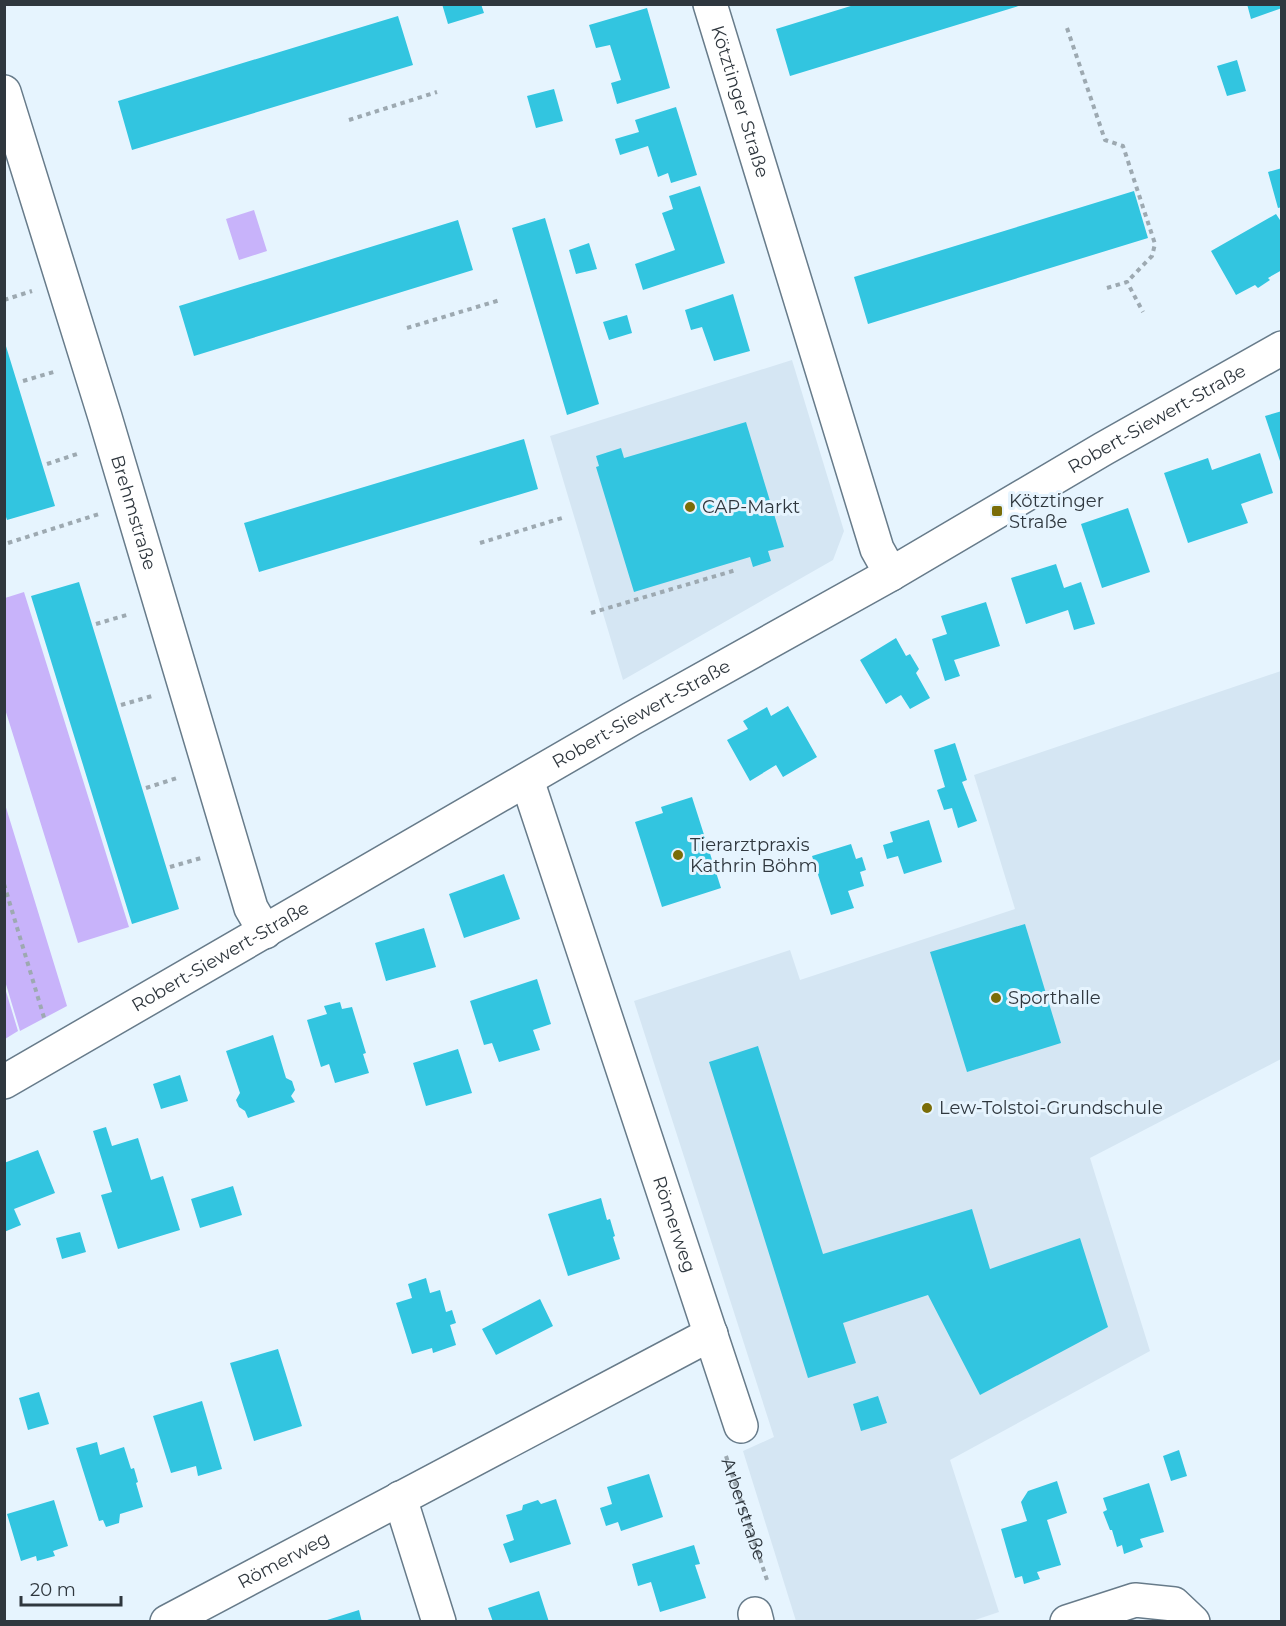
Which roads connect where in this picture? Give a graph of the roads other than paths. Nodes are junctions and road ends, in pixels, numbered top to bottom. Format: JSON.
{"nodes":[{"id":1,"x":710,"y":4,"type":"edge"},
{"id":2,"x":4,"y":92,"type":"edge"},
{"id":3,"x":1281,"y":348,"type":"edge"},
{"id":4,"x":891,"y":574,"type":"junction"},
{"id":5,"x":528,"y":780,"type":"junction"},
{"id":6,"x":265,"y":932,"type":"junction"},
{"id":7,"x":4,"y":1082,"type":"edge"},
{"id":8,"x":711,"y":1334,"type":"junction"},
{"id":9,"x":741,"y":1426,"type":"road end"},
{"id":10,"x":400,"y":1498,"type":"junction"},
{"id":11,"x":167,"y":1622,"type":"edge"},
{"id":12,"x":439,"y":1622,"type":"edge"},
{"id":13,"x":1067,"y":1622,"type":"edge"},
{"id":14,"x":1193,"y":1622,"type":"edge"}],
"edges":[{"from":1,"to":4,"type":"street","name":"Kötztinger Straße"},
{"from":2,"to":6,"type":"street","name":"Brehmstraße"},
{"from":3,"to":4,"type":"street","name":"Robert-Siewert-Straße"},
{"from":4,"to":5,"type":"street","name":"Robert-Siewert-Straße"},
{"from":5,"to":6,"type":"street","name":"Robert-Siewert-Straße"},
{"from":5,"to":8,"type":"street","name":"Römerweg"},
{"from":6,"to":7,"type":"street","name":"Robert-Siewert-Straße"},
{"from":8,"to":9,"type":"street"},
{"from":8,"to":10,"type":"street","name":"Römerweg"},
{"from":10,"to":11,"type":"street","name":"Römerweg"},
{"from":10,"to":12,"type":"street"},
{"from":13,"to":14,"type":"street"}]}
